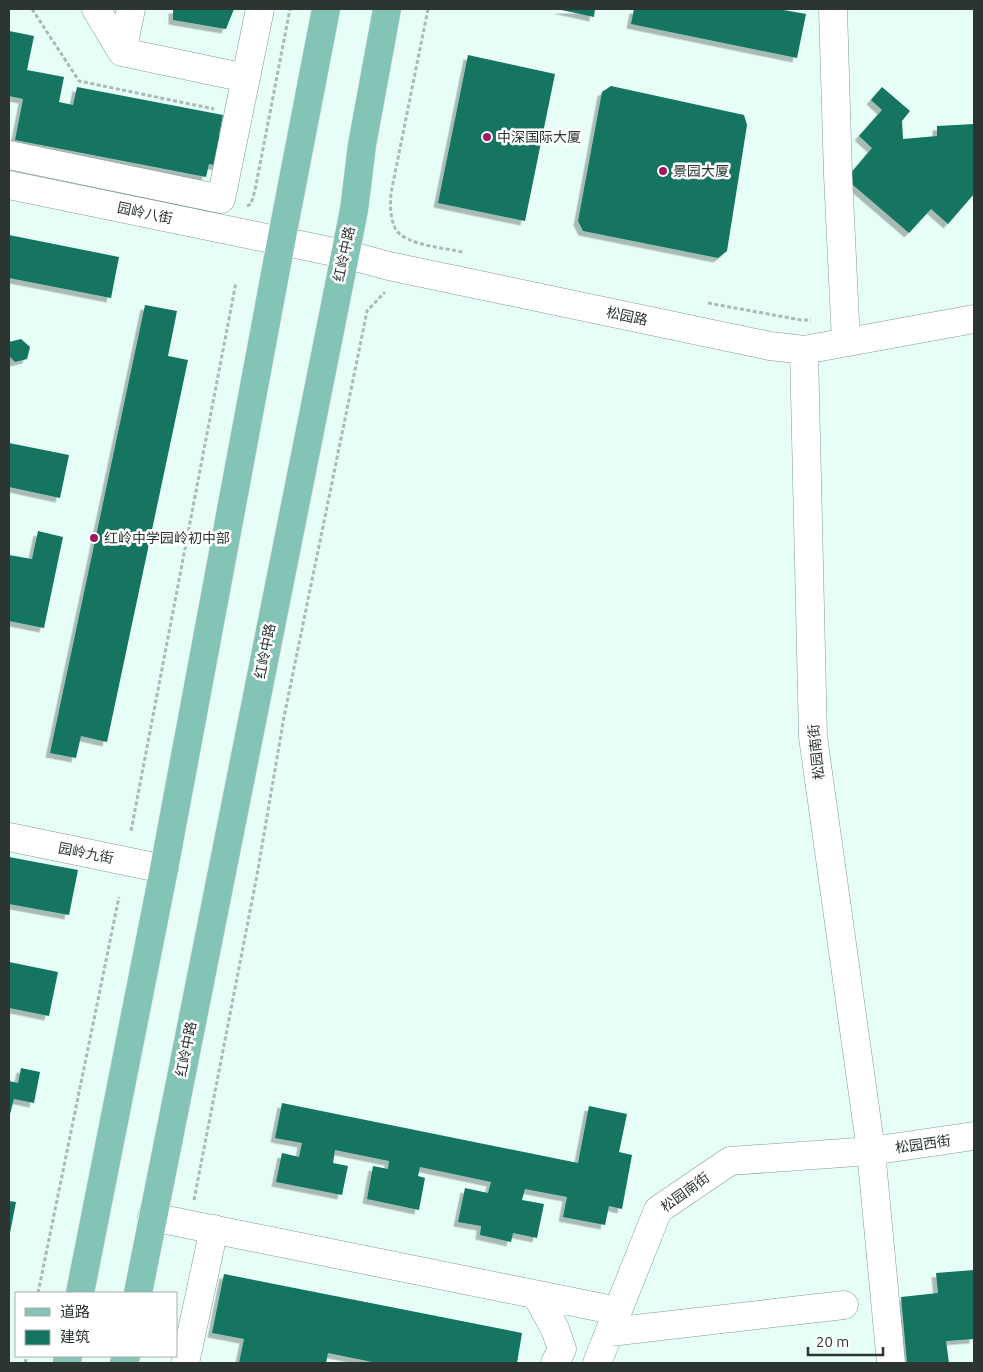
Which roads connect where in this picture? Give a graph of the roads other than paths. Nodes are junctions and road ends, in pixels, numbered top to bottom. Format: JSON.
{"nodes":[{"id":1,"x":96,"y":9,"type":"edge"},
{"id":2,"x":131,"y":9,"type":"edge"},
{"id":3,"x":260,"y":9,"type":"edge"},
{"id":4,"x":326,"y":9,"type":"edge"},
{"id":5,"x":388,"y":9,"type":"edge"},
{"id":6,"x":833,"y":9,"type":"edge"},
{"id":7,"x":122,"y":52,"type":"junction"},
{"id":8,"x":246,"y":78,"type":"junction"},
{"id":9,"x":9,"y":155,"type":"edge"},
{"id":10,"x":9,"y":185,"type":"edge"},
{"id":11,"x":281,"y":242,"type":"junction"},
{"id":12,"x":344,"y":254,"type":"junction"},
{"id":13,"x":974,"y":319,"type":"edge"},
{"id":14,"x":846,"y":342,"type":"junction"},
{"id":15,"x":804,"y":350,"type":"junction"},
{"id":16,"x":9,"y":838,"type":"edge"},
{"id":17,"x":164,"y":869,"type":"junction"},
{"id":18,"x":974,"y":1136,"type":"edge"},
{"id":19,"x":871,"y":1151,"type":"junction"},
{"id":20,"x":152,"y":1216,"type":"junction"},
{"id":21,"x":202,"y":1227,"type":"junction"},
{"id":22,"x":80,"y":1292,"type":"edge"},
{"id":23,"x":138,"y":1292,"type":"edge"},
{"id":24,"x":538,"y":1296,"type":"junction"},
{"id":25,"x":844,"y":1305,"type":"dead end"},
{"id":26,"x":614,"y":1322,"type":"junction"},
{"id":27,"x":186,"y":1363,"type":"edge"},
{"id":28,"x":555,"y":1363,"type":"edge"},
{"id":29,"x":597,"y":1363,"type":"edge"},
{"id":30,"x":891,"y":1363,"type":"edge"}],
"edges":[{"from":1,"to":7,"type":"street"},
{"from":2,"to":7,"type":"street"},
{"from":3,"to":8,"type":"street"},
{"from":4,"to":11,"type":"main road"},
{"from":5,"to":12,"type":"main road","name":"红岭中路"},
{"from":6,"to":14,"type":"street"},
{"from":7,"to":8,"type":"street"},
{"from":8,"to":9,"type":"street"},
{"from":10,"to":11,"type":"street","name":"园岭八街"},
{"from":11,"to":12,"type":"street","name":"松园路"},
{"from":11,"to":17,"type":"main road"},
{"from":12,"to":15,"type":"street","name":"松园路"},
{"from":12,"to":20,"type":"main road","name":"红岭中路"},
{"from":13,"to":14,"type":"street","name":"松园路"},
{"from":14,"to":15,"type":"street","name":"松园路"},
{"from":15,"to":19,"type":"street","name":"松园南街"},
{"from":16,"to":17,"type":"street","name":"园岭九街"},
{"from":17,"to":22,"type":"main road"},
{"from":18,"to":19,"type":"street","name":"松园西街"},
{"from":19,"to":26,"type":"street","name":"松园南街"},
{"from":19,"to":30,"type":"street","name":"松园南街"},
{"from":20,"to":21,"type":"street"},
{"from":20,"to":23,"type":"main road","name":"红岭中路"},
{"from":21,"to":24,"type":"street"},
{"from":21,"to":27,"type":"street"},
{"from":24,"to":26,"type":"street"},
{"from":24,"to":28,"type":"street"},
{"from":25,"to":26,"type":"street"},
{"from":26,"to":29,"type":"street","name":"松园南街"}]}
